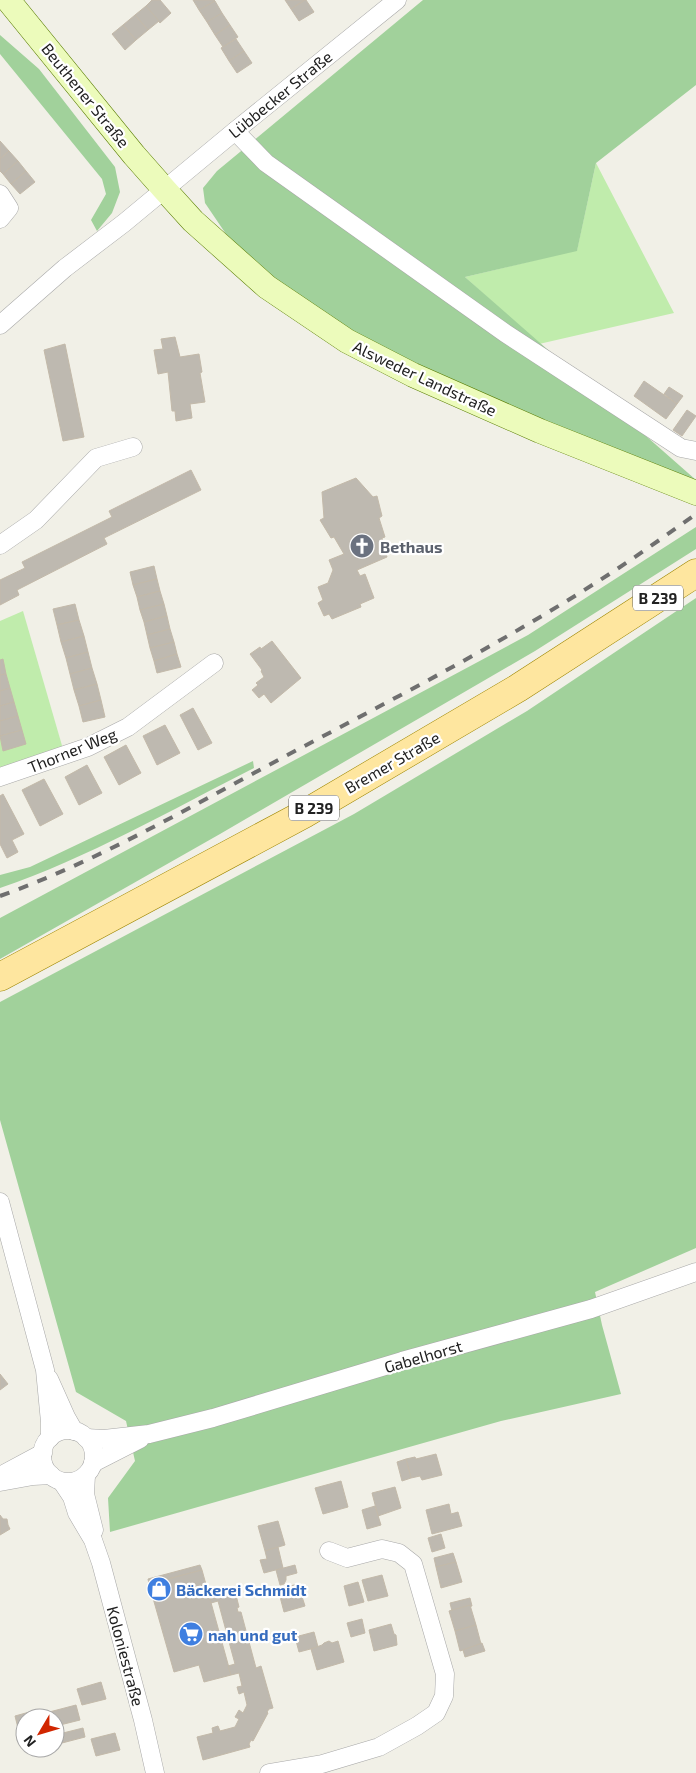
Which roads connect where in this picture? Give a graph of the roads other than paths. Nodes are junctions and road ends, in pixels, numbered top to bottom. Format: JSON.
{"nodes":[{"id":1,"x":8,"y":0,"type":"edge"},
{"id":2,"x":397,"y":0,"type":"edge"},
{"id":3,"x":235,"y":131,"type":"junction"},
{"id":4,"x":164,"y":189,"type":"junction"},
{"id":5,"x":0,"y":194,"type":"edge"},
{"id":6,"x":0,"y":219,"type":"edge"},
{"id":7,"x":0,"y":325,"type":"edge"},
{"id":8,"x":133,"y":447,"type":"dead end"},
{"id":9,"x":696,"y":451,"type":"edge"},
{"id":10,"x":696,"y":493,"type":"edge"},
{"id":11,"x":0,"y":545,"type":"edge"},
{"id":12,"x":696,"y":574,"type":"edge"},
{"id":13,"x":214,"y":663,"type":"dead end"},
{"id":14,"x":0,"y":777,"type":"edge"},
{"id":15,"x":0,"y":977,"type":"edge"},
{"id":16,"x":0,"y":1202,"type":"edge"},
{"id":17,"x":696,"y":1272,"type":"edge"},
{"id":18,"x":45,"y":1370,"type":"junction"},
{"id":19,"x":80,"y":1434,"type":"junction"},
{"id":20,"x":149,"y":1434,"type":"junction"},
{"id":21,"x":46,"y":1445,"type":"junction"},
{"id":22,"x":90,"y":1469,"type":"junction"},
{"id":23,"x":0,"y":1476,"type":"edge"},
{"id":24,"x":56,"y":1478,"type":"junction"},
{"id":25,"x":0,"y":1482,"type":"edge"},
{"id":26,"x":93,"y":1540,"type":"junction"},
{"id":27,"x":329,"y":1551,"type":"dead end"},
{"id":28,"x":155,"y":1773,"type":"edge"},
{"id":29,"x":269,"y":1773,"type":"edge"}],
"edges":[{"from":1,"to":4,"type":"main road","name":"Beuthener Straße"},
{"from":2,"to":3,"type":"street","name":"Lübbecker Straße"},
{"from":3,"to":4,"type":"street","name":"Lübbecker Straße"},
{"from":3,"to":9,"type":"street"},
{"from":4,"to":7,"type":"street","name":"Lübbecker Straße"},
{"from":4,"to":10,"type":"main road","name":"Alsweder Landstraße"},
{"from":5,"to":6,"type":"street"},
{"from":8,"to":11,"type":"street"},
{"from":12,"to":15,"type":"main road","name":"Bremer Straße","number":"B 239"},
{"from":13,"to":14,"type":"street","name":"Thorner Weg"},
{"from":16,"to":18,"type":"street"},
{"from":17,"to":20,"type":"street","name":"Gabelhorst"},
{"from":18,"to":19,"type":"street"},
{"from":18,"to":21,"type":"street"},
{"from":19,"to":20,"type":"street","name":"Gabelhorst"},
{"from":19,"to":21,"type":"street"},
{"from":19,"to":22,"type":"street"},
{"from":20,"to":22,"type":"street","name":"Gabelhorst"},
{"from":21,"to":23,"type":"street"},
{"from":21,"to":24,"type":"street"},
{"from":22,"to":24,"type":"street"},
{"from":22,"to":26,"type":"street","name":"Koloniestraße"},
{"from":24,"to":25,"type":"street"},
{"from":24,"to":26,"type":"street","name":"Koloniestraße"},
{"from":26,"to":28,"type":"street","name":"Koloniestraße"},
{"from":27,"to":29,"type":"street"}]}
